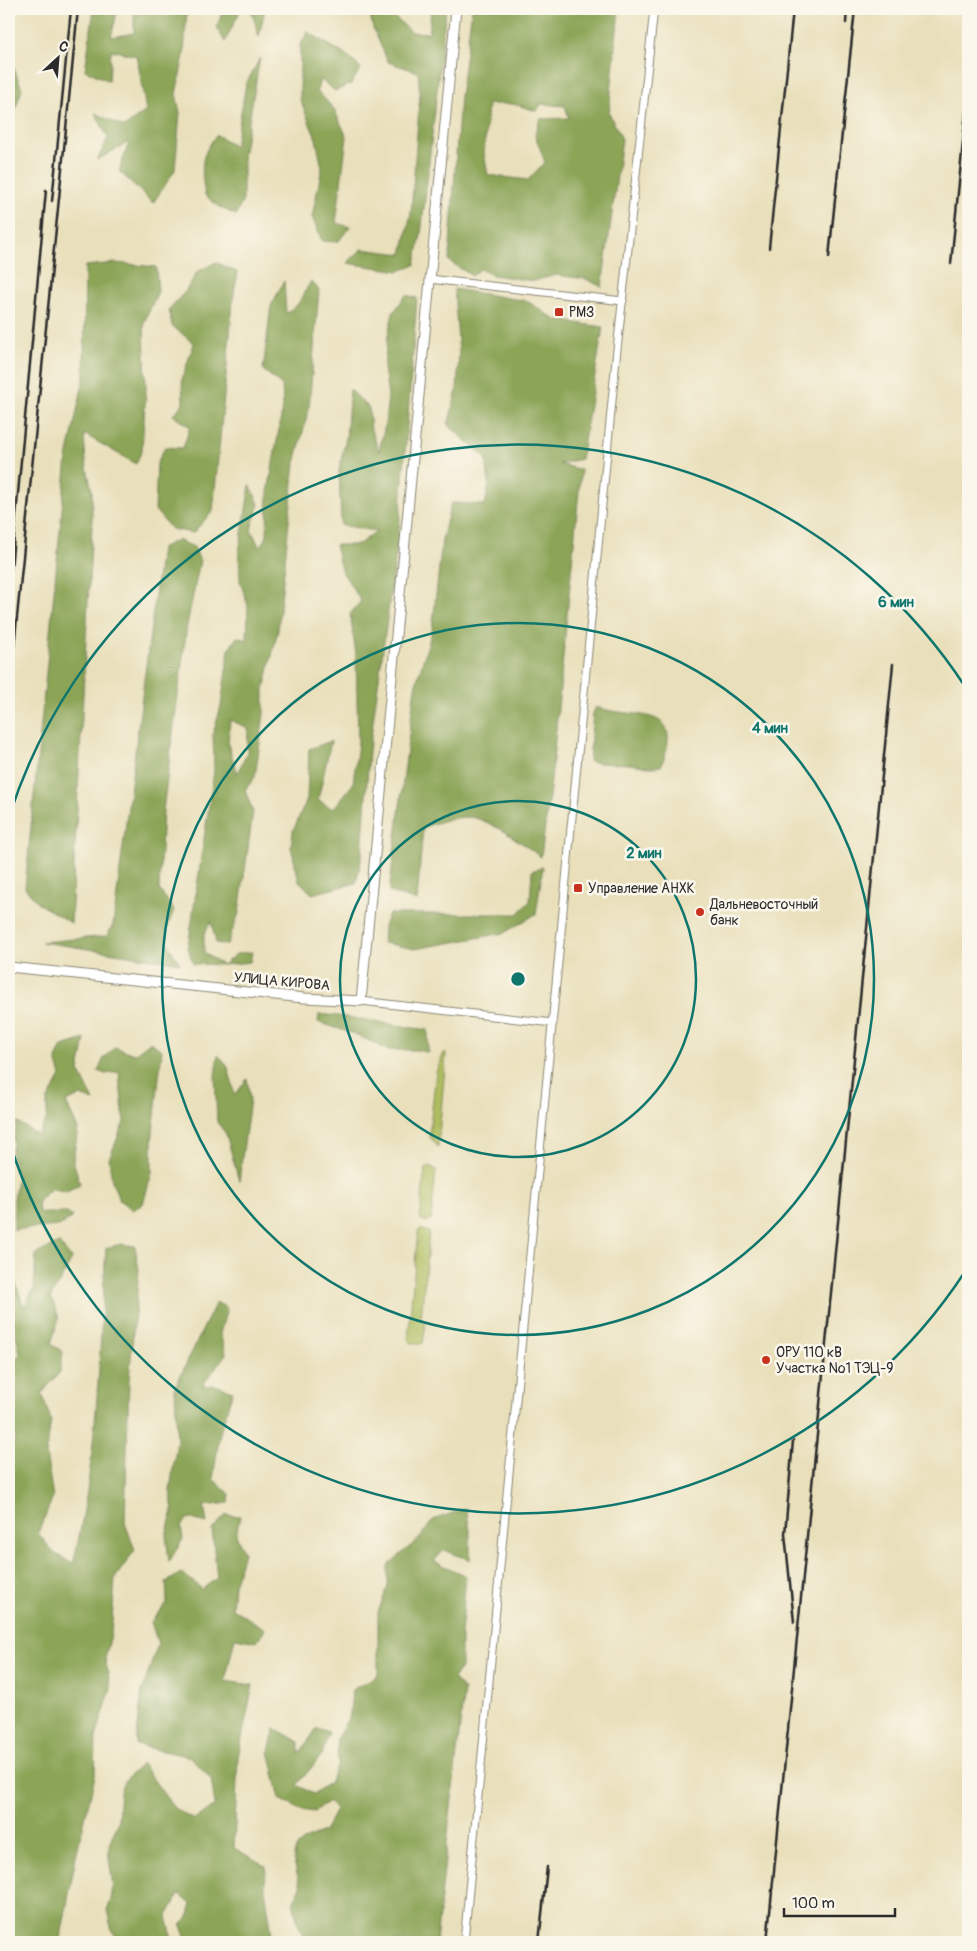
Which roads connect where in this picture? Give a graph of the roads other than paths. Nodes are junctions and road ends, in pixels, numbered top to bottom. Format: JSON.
{"nodes":[{"id":1,"x":456,"y":9,"type":"edge"},
{"id":2,"x":654,"y":9,"type":"edge"},
{"id":3,"x":429,"y":279,"type":"junction"},
{"id":4,"x":623,"y":301,"type":"junction"},
{"id":5,"x":10,"y":967,"type":"edge"},
{"id":6,"x":361,"y":1001,"type":"junction"},
{"id":7,"x":553,"y":1023,"type":"junction"},
{"id":8,"x":464,"y":1942,"type":"edge"}],
"edges":[{"from":1,"to":3,"type":"street"},
{"from":2,"to":4,"type":"street"},
{"from":3,"to":4,"type":"street"},
{"from":3,"to":6,"type":"street"},
{"from":4,"to":7,"type":"street"},
{"from":5,"to":6,"type":"street","name":"УЛИЦА КИРОВА"},
{"from":6,"to":7,"type":"street","name":"УЛИЦА КИРОВА"},
{"from":7,"to":8,"type":"street"}]}
